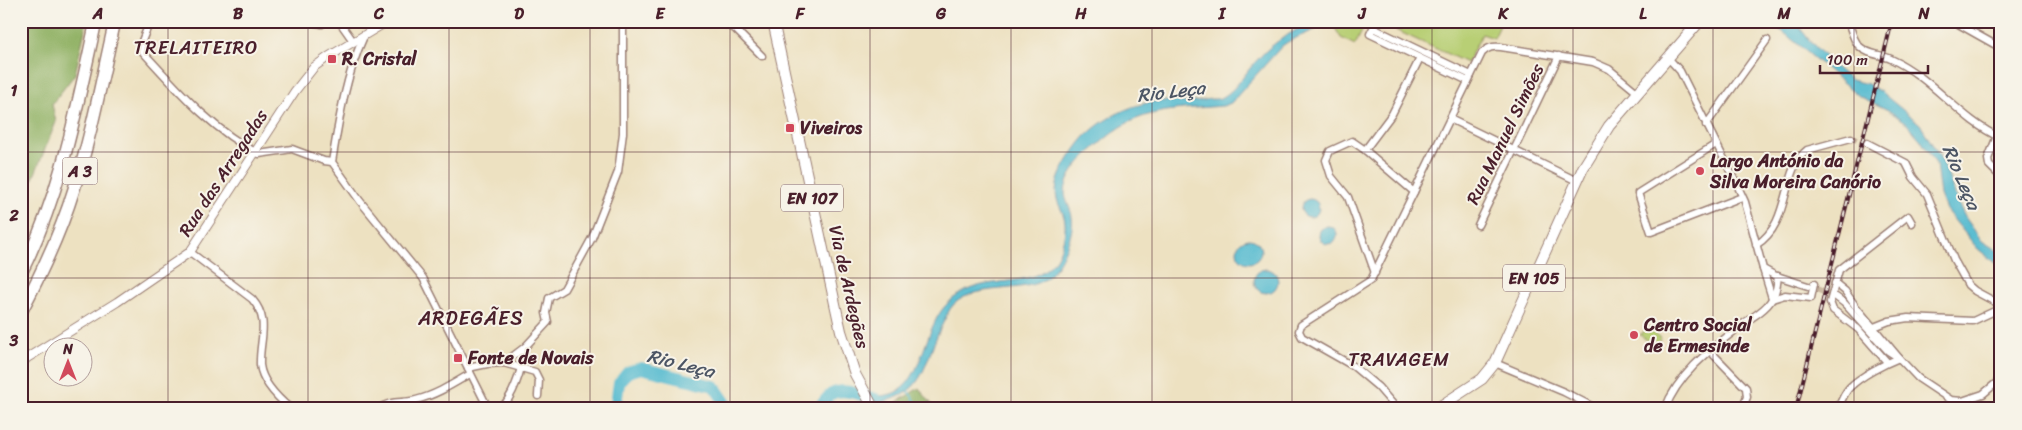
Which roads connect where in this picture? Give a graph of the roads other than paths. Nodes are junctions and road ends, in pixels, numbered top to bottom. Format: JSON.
{"nodes":[{"id":1,"x":96,"y":21,"type":"edge"},
{"id":2,"x":115,"y":21,"type":"edge"},
{"id":3,"x":150,"y":21,"type":"edge"},
{"id":4,"x":308,"y":21,"type":"edge"},
{"id":5,"x":325,"y":21,"type":"edge"},
{"id":6,"x":339,"y":21,"type":"edge"},
{"id":7,"x":388,"y":21,"type":"edge"},
{"id":8,"x":623,"y":21,"type":"edge"},
{"id":9,"x":717,"y":21,"type":"edge"},
{"id":10,"x":773,"y":21,"type":"edge"},
{"id":11,"x":1700,"y":21,"type":"edge"},
{"id":12,"x":1848,"y":21,"type":"edge"},
{"id":13,"x":1953,"y":21,"type":"edge"},
{"id":14,"x":364,"y":36,"type":"junction"},
{"id":15,"x":1767,"y":40,"type":"dead end"},
{"id":16,"x":353,"y":42,"type":"junction"},
{"id":17,"x":2001,"y":48,"type":"edge"},
{"id":18,"x":762,"y":56,"type":"dead end"},
{"id":19,"x":1559,"y":56,"type":"junction"},
{"id":20,"x":1420,"y":58,"type":"junction"},
{"id":21,"x":1669,"y":59,"type":"junction"},
{"id":22,"x":1470,"y":78,"type":"junction"},
{"id":23,"x":1638,"y":93,"type":"junction"},
{"id":24,"x":1450,"y":119,"type":"junction"},
{"id":25,"x":1706,"y":125,"type":"junction"},
{"id":26,"x":1999,"y":137,"type":"edge"},
{"id":27,"x":1851,"y":138,"type":"tunnel mouth"},
{"id":28,"x":1867,"y":142,"type":"tunnel mouth"},
{"id":29,"x":1716,"y":144,"type":"junction"},
{"id":30,"x":1365,"y":150,"type":"junction"},
{"id":31,"x":1514,"y":150,"type":"junction"},
{"id":32,"x":255,"y":152,"type":"junction"},
{"id":33,"x":332,"y":162,"type":"junction"},
{"id":34,"x":2001,"y":177,"type":"edge"},
{"id":35,"x":1577,"y":181,"type":"junction"},
{"id":36,"x":1414,"y":192,"type":"junction"},
{"id":37,"x":1742,"y":197,"type":"junction"},
{"id":38,"x":1912,"y":223,"type":"dead end"},
{"id":39,"x":1478,"y":225,"type":"dead end"},
{"id":40,"x":1756,"y":245,"type":"junction"},
{"id":41,"x":190,"y":252,"type":"junction"},
{"id":42,"x":1763,"y":269,"type":"junction"},
{"id":43,"x":21,"y":273,"type":"edge"},
{"id":44,"x":1375,"y":273,"type":"junction"},
{"id":45,"x":1776,"y":276,"type":"junction"},
{"id":46,"x":1835,"y":283,"type":"junction"},
{"id":47,"x":1769,"y":286,"type":"junction"},
{"id":48,"x":1836,"y":297,"type":"tunnel mouth"},
{"id":49,"x":1772,"y":299,"type":"junction"},
{"id":50,"x":2001,"y":306,"type":"edge"},
{"id":51,"x":21,"y":312,"type":"edge"},
{"id":52,"x":1874,"y":326,"type":"junction"},
{"id":53,"x":526,"y":347,"type":"junction"},
{"id":54,"x":1710,"y":350,"type":"junction"},
{"id":55,"x":1899,"y":358,"type":"junction"},
{"id":56,"x":1887,"y":362,"type":"junction"},
{"id":57,"x":504,"y":363,"type":"junction"},
{"id":58,"x":1495,"y":363,"type":"junction"},
{"id":59,"x":21,"y":364,"type":"edge"},
{"id":60,"x":521,"y":367,"type":"junction"},
{"id":61,"x":469,"y":371,"type":"junction"},
{"id":62,"x":2001,"y":379,"type":"edge"},
{"id":63,"x":538,"y":396,"type":"dead end"},
{"id":64,"x":291,"y":409,"type":"edge"},
{"id":65,"x":379,"y":409,"type":"edge"},
{"id":66,"x":487,"y":409,"type":"edge"},
{"id":67,"x":501,"y":409,"type":"edge"},
{"id":68,"x":874,"y":409,"type":"edge"},
{"id":69,"x":1397,"y":409,"type":"edge"},
{"id":70,"x":1436,"y":409,"type":"edge"},
{"id":71,"x":1597,"y":409,"type":"edge"},
{"id":72,"x":1665,"y":409,"type":"edge"},
{"id":73,"x":1742,"y":409,"type":"edge"},
{"id":74,"x":1838,"y":409,"type":"edge"}],
"edges":[{"from":1,"to":43,"type":"highway","number":"A 3"},
{"from":2,"to":51,"type":"highway","number":"A 3"},
{"from":3,"to":32,"type":"street"},
{"from":4,"to":5,"type":"street"},
{"from":6,"to":16,"type":"street"},
{"from":7,"to":14,"type":"street","name":"Rua das Arregadas"},
{"from":8,"to":53,"type":"street"},
{"from":9,"to":18,"type":"street"},
{"from":10,"to":68,"type":"main road","name":"Via de Ardegães","number":"EN 107"},
{"from":11,"to":21,"type":"main road","number":"EN 105"},
{"from":12,"to":26,"type":"street"},
{"from":13,"to":17,"type":"street"},
{"from":14,"to":16,"type":"street","name":"Rua das Arregadas"},
{"from":14,"to":33,"type":"street"},
{"from":15,"to":25,"type":"street"},
{"from":16,"to":32,"type":"street","name":"Rua das Arregadas"},
{"from":19,"to":22,"type":"street"},
{"from":19,"to":23,"type":"street"},
{"from":19,"to":31,"type":"street","name":"Rua Manuel Simões"},
{"from":20,"to":22,"type":"street"},
{"from":20,"to":22,"type":"street"},
{"from":20,"to":30,"type":"street"},
{"from":21,"to":23,"type":"main road","number":"EN 105"},
{"from":21,"to":25,"type":"street"},
{"from":22,"to":24,"type":"street"},
{"from":23,"to":35,"type":"main road","number":"EN 105"},
{"from":24,"to":31,"type":"street"},
{"from":24,"to":36,"type":"street"},
{"from":25,"to":29,"type":"street"},
{"from":26,"to":34,"type":"street"},
{"from":27,"to":40,"type":"street"},
{"from":28,"to":50,"type":"street"},
{"from":29,"to":37,"type":"street"},
{"from":29,"to":37,"type":"street"},
{"from":30,"to":36,"type":"street"},
{"from":30,"to":44,"type":"street"},
{"from":31,"to":35,"type":"street"},
{"from":31,"to":39,"type":"street","name":"Rua Manuel Simões"},
{"from":32,"to":33,"type":"street"},
{"from":32,"to":41,"type":"street","name":"Rua das Arregadas"},
{"from":33,"to":61,"type":"street"},
{"from":35,"to":58,"type":"main road","number":"EN 105"},
{"from":36,"to":44,"type":"street"},
{"from":37,"to":40,"type":"street"},
{"from":38,"to":46,"type":"street"},
{"from":40,"to":42,"type":"street"},
{"from":41,"to":59,"type":"street","name":"Rua das Arregadas"},
{"from":41,"to":64,"type":"street"},
{"from":42,"to":45,"type":"street"},
{"from":42,"to":47,"type":"street"},
{"from":44,"to":69,"type":"street"},
{"from":45,"to":47,"type":"street"},
{"from":45,"to":49,"type":"street"},
{"from":45,"to":49,"type":"street"},
{"from":46,"to":52,"type":"street"},
{"from":46,"to":56,"type":"street"},
{"from":47,"to":49,"type":"street"},
{"from":48,"to":55,"type":"street"},
{"from":49,"to":54,"type":"street"},
{"from":50,"to":52,"type":"street"},
{"from":52,"to":55,"type":"street"},
{"from":53,"to":57,"type":"street"},
{"from":53,"to":60,"type":"street"},
{"from":54,"to":72,"type":"street"},
{"from":54,"to":73,"type":"street"},
{"from":55,"to":56,"type":"street"},
{"from":55,"to":62,"type":"street"},
{"from":56,"to":74,"type":"street"},
{"from":57,"to":60,"type":"street"},
{"from":57,"to":61,"type":"street"},
{"from":58,"to":70,"type":"main road","number":"EN 105"},
{"from":58,"to":71,"type":"street"},
{"from":60,"to":63,"type":"street"},
{"from":60,"to":67,"type":"street"},
{"from":61,"to":65,"type":"street"},
{"from":61,"to":66,"type":"street"}]}
